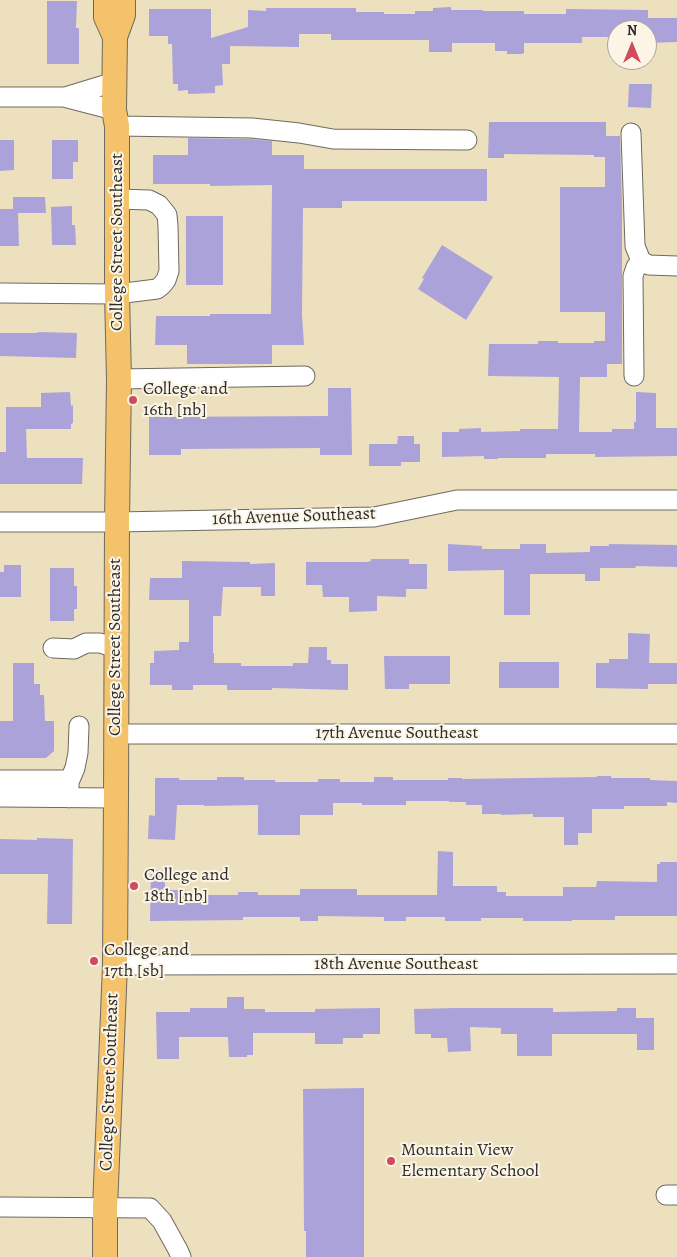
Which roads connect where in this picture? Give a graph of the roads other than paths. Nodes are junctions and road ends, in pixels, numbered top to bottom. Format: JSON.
{"nodes":[{"id":1,"x":106,"y":0,"type":"edge"},
{"id":2,"x":123,"y":0,"type":"edge"},
{"id":3,"x":115,"y":37,"type":"junction"},
{"id":4,"x":114,"y":82,"type":"junction"},
{"id":5,"x":0,"y":97,"type":"edge"},
{"id":6,"x":64,"y":97,"type":"junction"},
{"id":7,"x":116,"y":118,"type":"junction"},
{"id":8,"x":631,"y":133,"type":"dead end"},
{"id":9,"x":467,"y":140,"type":"dead end"},
{"id":10,"x":118,"y":199,"type":"junction"},
{"id":11,"x":649,"y":264,"type":"junction"},
{"id":12,"x":677,"y":266,"type":"edge"},
{"id":13,"x":0,"y":293,"type":"edge"},
{"id":14,"x":117,"y":294,"type":"junction"},
{"id":15,"x":305,"y":376,"type":"dead end"},
{"id":16,"x":634,"y":376,"type":"dead end"},
{"id":17,"x":119,"y":379,"type":"junction"},
{"id":18,"x":677,"y":500,"type":"edge"},
{"id":19,"x":0,"y":522,"type":"edge"},
{"id":20,"x":117,"y":522,"type":"junction"},
{"id":21,"x":53,"y":648,"type":"dead end"},
{"id":22,"x":116,"y":648,"type":"junction"},
{"id":23,"x":79,"y":726,"type":"dead end"},
{"id":24,"x":116,"y":734,"type":"junction"},
{"id":25,"x":677,"y":734,"type":"edge"},
{"id":26,"x":0,"y":780,"type":"edge"},
{"id":27,"x":69,"y":790,"type":"junction"},
{"id":28,"x":0,"y":797,"type":"edge"},
{"id":29,"x":116,"y":798,"type":"junction"},
{"id":30,"x":677,"y":964,"type":"edge"},
{"id":31,"x":115,"y":965,"type":"junction"},
{"id":32,"x":0,"y":1206,"type":"edge"},
{"id":33,"x":104,"y":1208,"type":"junction"},
{"id":34,"x":105,"y":1257,"type":"edge"},
{"id":35,"x":181,"y":1257,"type":"edge"}],
"edges":[{"from":1,"to":3,"type":"main road","name":"College Street Southeast"},
{"from":2,"to":3,"type":"main road","name":"College Street Southeast"},
{"from":3,"to":4,"type":"main road","name":"College Street Southeast"},
{"from":4,"to":6,"type":"street"},
{"from":4,"to":7,"type":"main road","name":"College Street Southeast"},
{"from":5,"to":6,"type":"street"},
{"from":6,"to":7,"type":"street"},
{"from":7,"to":9,"type":"street"},
{"from":7,"to":10,"type":"main road","name":"College Street Southeast"},
{"from":8,"to":11,"type":"street"},
{"from":10,"to":14,"type":"main road","name":"College Street Southeast"},
{"from":10,"to":14,"type":"street"},
{"from":11,"to":12,"type":"street"},
{"from":11,"to":16,"type":"street"},
{"from":13,"to":14,"type":"street"},
{"from":14,"to":17,"type":"main road","name":"College Street Southeast"},
{"from":15,"to":17,"type":"street"},
{"from":17,"to":20,"type":"main road","name":"College Street Southeast"},
{"from":18,"to":20,"type":"street","name":"16th Avenue Southeast"},
{"from":19,"to":20,"type":"street","name":"16th Avenue Southeast"},
{"from":20,"to":22,"type":"main road","name":"College Street Southeast"},
{"from":21,"to":22,"type":"street"},
{"from":22,"to":24,"type":"main road","name":"College Street Southeast"},
{"from":23,"to":27,"type":"street"},
{"from":24,"to":25,"type":"street","name":"17th Avenue Southeast"},
{"from":24,"to":29,"type":"main road","name":"College Street Southeast"},
{"from":26,"to":27,"type":"street"},
{"from":27,"to":28,"type":"street"},
{"from":27,"to":29,"type":"street"},
{"from":29,"to":31,"type":"main road","name":"College Street Southeast"},
{"from":30,"to":31,"type":"street","name":"18th Avenue Southeast"},
{"from":31,"to":33,"type":"main road","name":"College Street Southeast"},
{"from":32,"to":33,"type":"street"},
{"from":33,"to":34,"type":"main road","name":"College Street Southeast"},
{"from":33,"to":35,"type":"street"}]}
